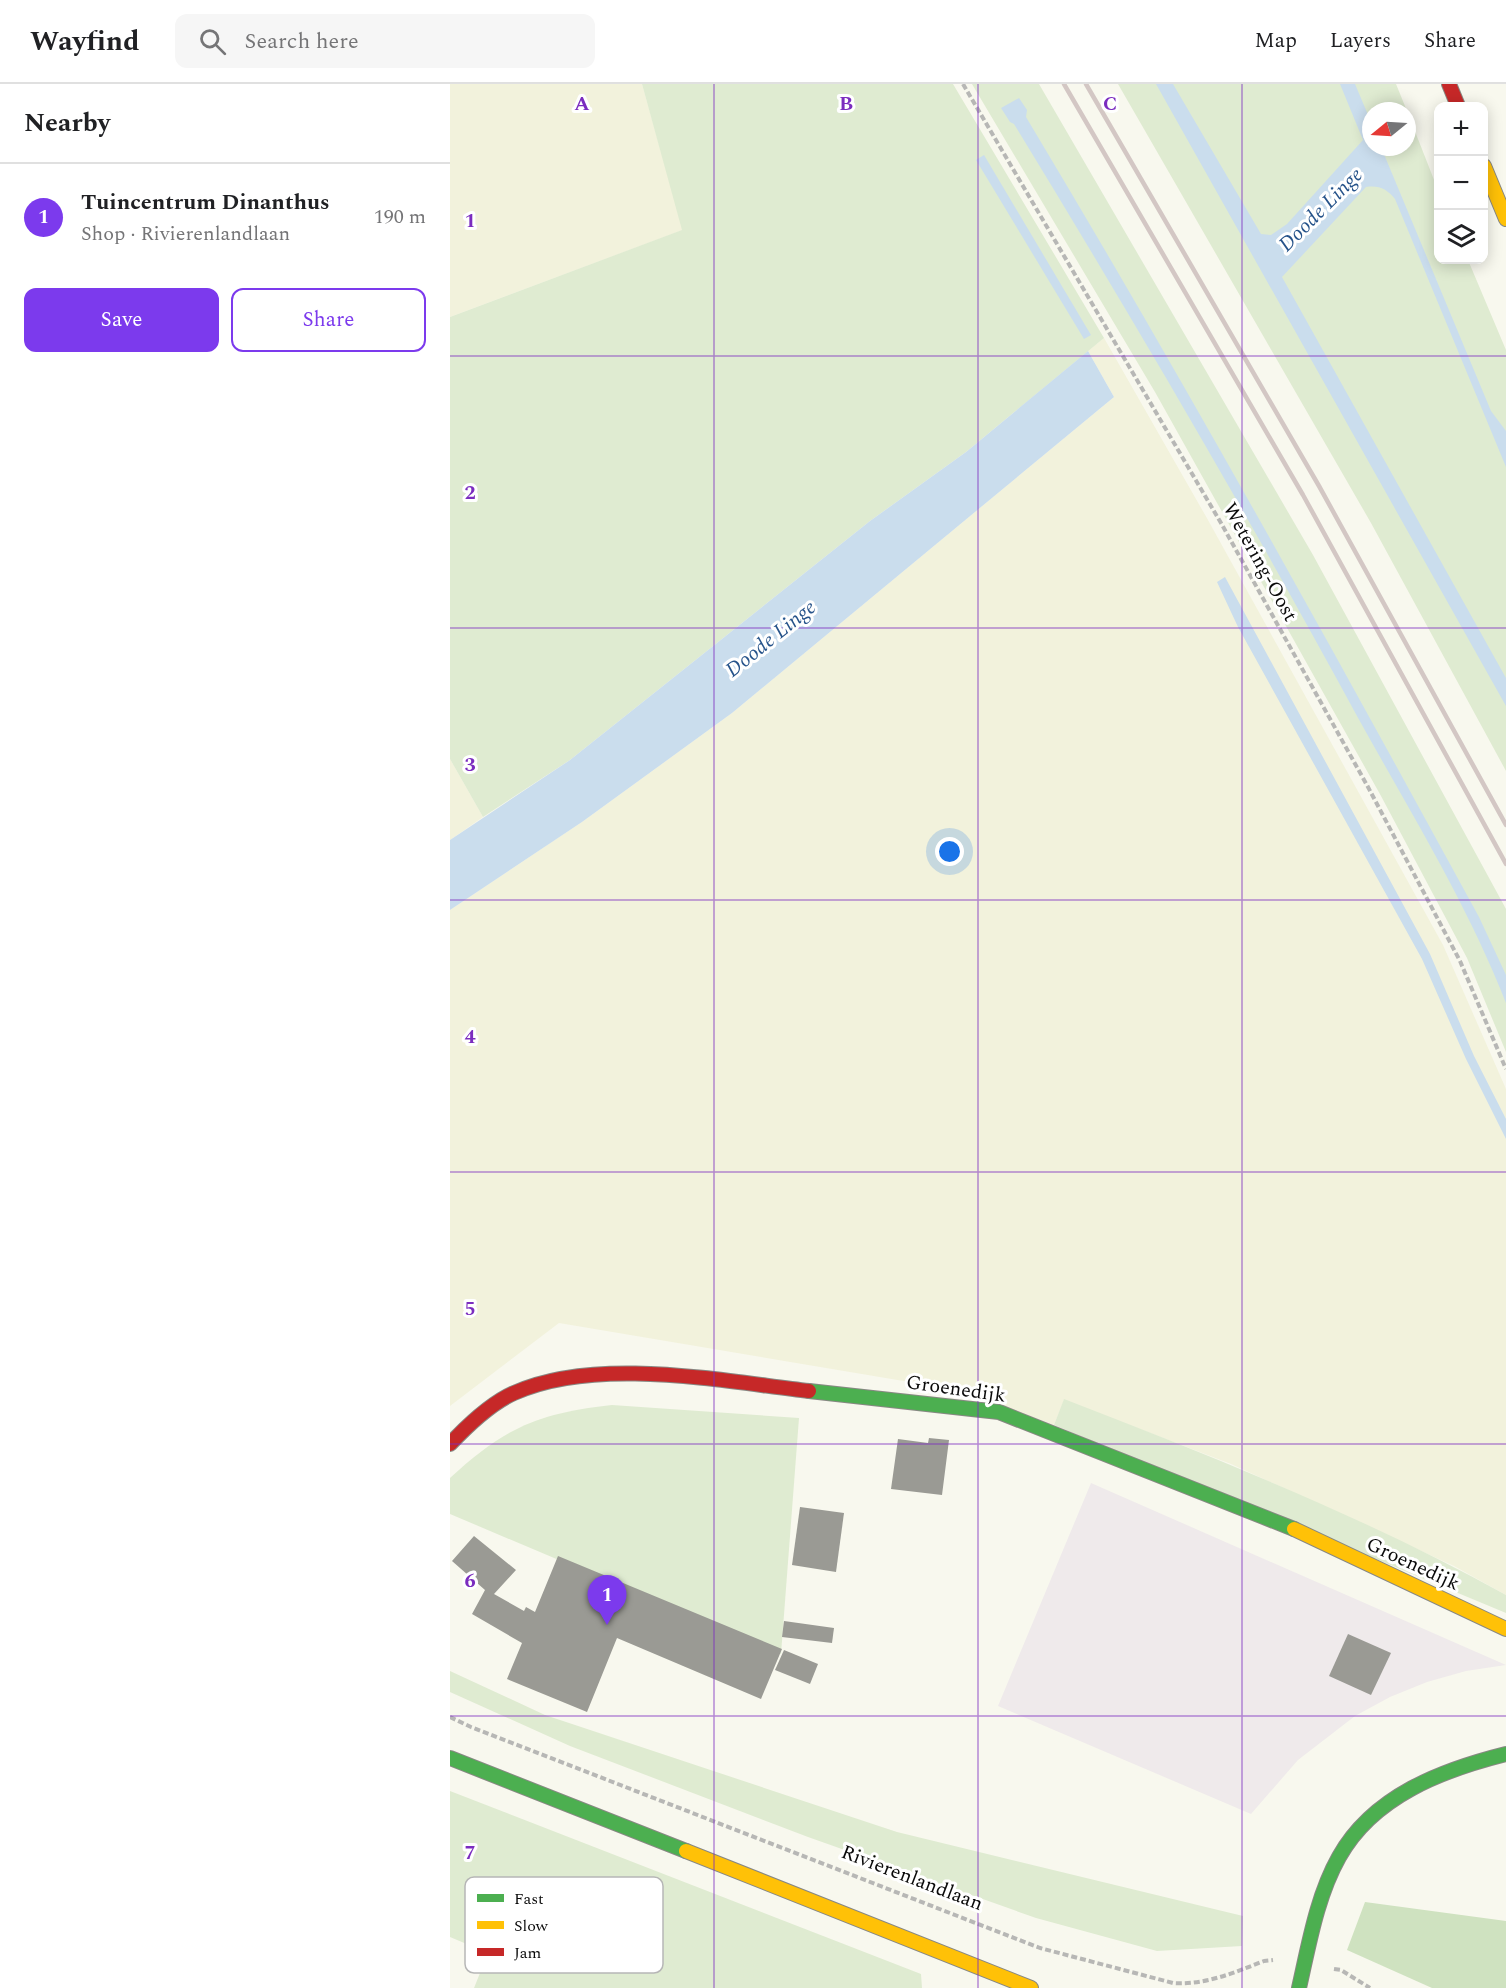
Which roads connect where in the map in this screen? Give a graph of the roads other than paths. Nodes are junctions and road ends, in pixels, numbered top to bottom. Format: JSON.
{"nodes":[{"id":1,"x":1449,"y":84,"type":"edge"},
{"id":2,"x":1456,"y":102,"type":"edge"},
{"id":3,"x":1488,"y":176,"type":"edge"},
{"id":4,"x":1506,"y":219,"type":"edge"},
{"id":5,"x":450,"y":1444,"type":"edge"},
{"id":6,"x":1506,"y":1629,"type":"edge"},
{"id":7,"x":1506,"y":1754,"type":"edge"},
{"id":8,"x":450,"y":1758,"type":"edge"},
{"id":9,"x":1031,"y":1988,"type":"edge"},
{"id":10,"x":1299,"y":1988,"type":"edge"}],
"edges":[{"from":1,"to":2,"type":"main road"},
{"from":3,"to":4,"type":"main road"},
{"from":5,"to":6,"type":"main road","name":"Groenedijk"},
{"from":7,"to":10,"type":"main road"},
{"from":8,"to":9,"type":"main road"}]}
